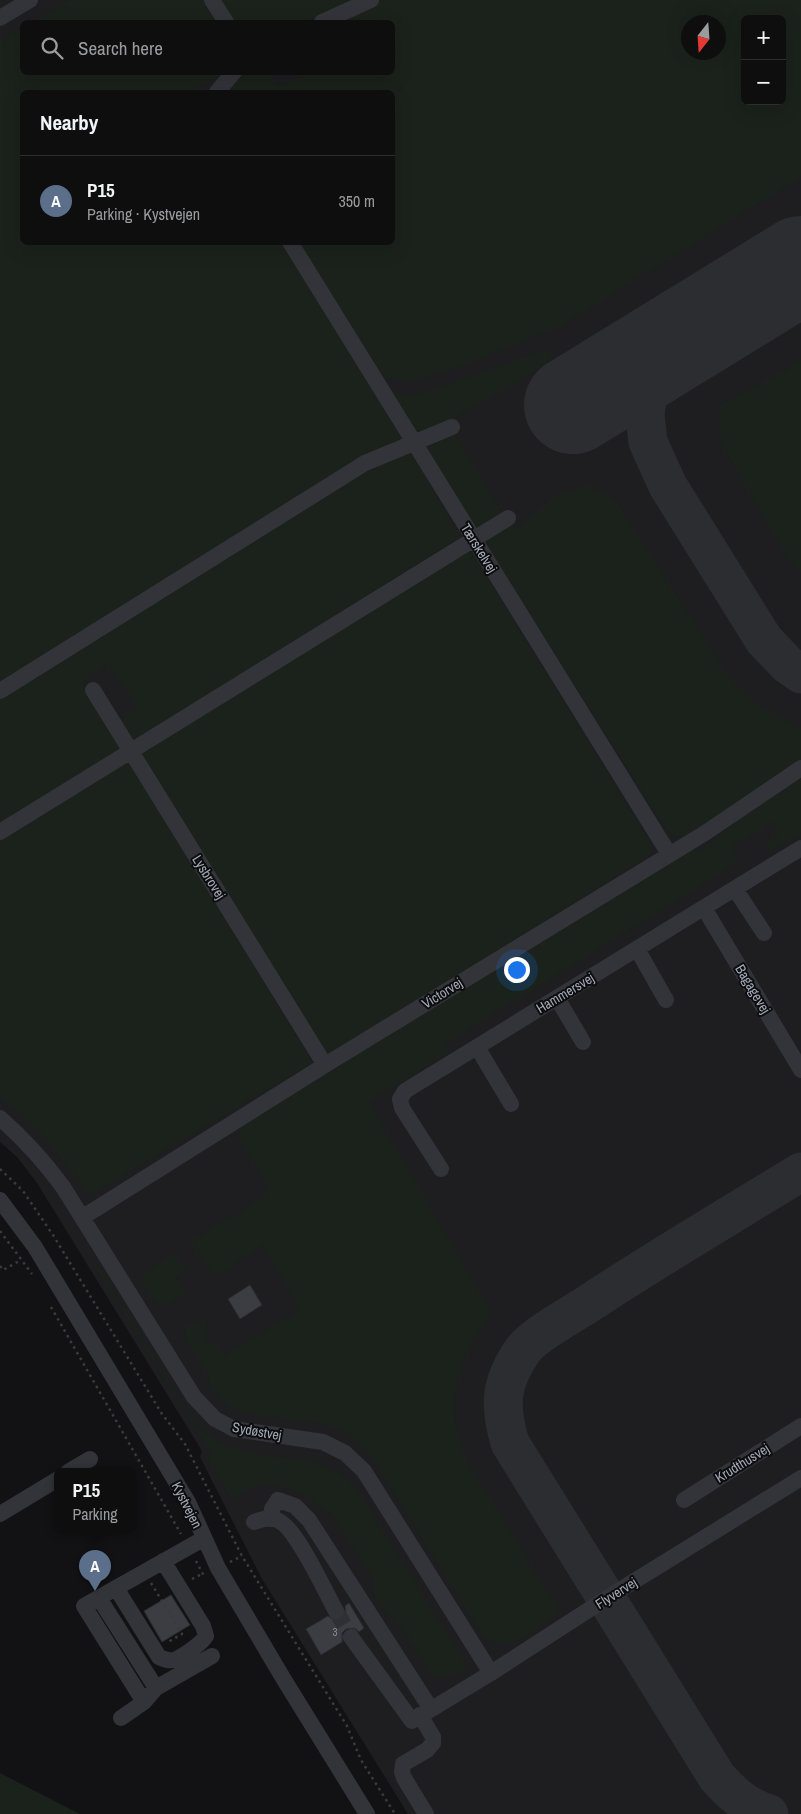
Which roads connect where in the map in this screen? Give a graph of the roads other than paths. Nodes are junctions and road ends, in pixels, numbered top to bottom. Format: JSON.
{"nodes":[{"id":1,"x":30,"y":0,"type":"edge"},
{"id":2,"x":212,"y":0,"type":"edge"},
{"id":3,"x":371,"y":0,"type":"edge"},
{"id":4,"x":0,"y":18,"type":"edge"},
{"id":5,"x":225,"y":20,"type":"edge"},
{"id":6,"x":326,"y":20,"type":"edge"},
{"id":7,"x":231,"y":75,"type":"edge"},
{"id":8,"x":219,"y":90,"type":"edge"},
{"id":9,"x":292,"y":245,"type":"edge"},
{"id":10,"x":452,"y":427,"type":"dead end"},
{"id":11,"x":414,"y":444,"type":"junction"},
{"id":12,"x":508,"y":518,"type":"dead end"},
{"id":13,"x":473,"y":538,"type":"junction"},
{"id":14,"x":93,"y":690,"type":"dead end"},
{"id":15,"x":0,"y":691,"type":"edge"},
{"id":16,"x":131,"y":751,"type":"junction"},
{"id":17,"x":801,"y":768,"type":"edge"},
{"id":18,"x":0,"y":832,"type":"edge"},
{"id":19,"x":801,"y":848,"type":"edge"},
{"id":20,"x":669,"y":854,"type":"junction"},
{"id":21,"x":735,"y":889,"type":"junction"},
{"id":22,"x":704,"y":908,"type":"junction"},
{"id":23,"x":764,"y":933,"type":"dead end"},
{"id":24,"x":637,"y":949,"type":"junction"},
{"id":25,"x":557,"y":998,"type":"junction"},
{"id":26,"x":666,"y":1000,"type":"dead end"},
{"id":27,"x":583,"y":1042,"type":"dead end"},
{"id":28,"x":476,"y":1047,"type":"junction"},
{"id":29,"x":325,"y":1065,"type":"junction"},
{"id":30,"x":801,"y":1070,"type":"edge"},
{"id":31,"x":510,"y":1104,"type":"dead end"},
{"id":32,"x":0,"y":1118,"type":"edge"},
{"id":33,"x":441,"y":1169,"type":"dead end"},
{"id":34,"x":0,"y":1200,"type":"edge"},
{"id":35,"x":83,"y":1217,"type":"junction"},
{"id":36,"x":801,"y":1426,"type":"edge"},
{"id":37,"x":90,"y":1459,"type":"dead end"},
{"id":38,"x":75,"y":1468,"type":"edge"},
{"id":39,"x":801,"y":1478,"type":"edge"},
{"id":40,"x":54,"y":1481,"type":"edge"},
{"id":41,"x":684,"y":1500,"type":"dead end"},
{"id":42,"x":0,"y":1514,"type":"edge"},
{"id":43,"x":203,"y":1539,"type":"junction"},
{"id":44,"x":163,"y":1561,"type":"junction"},
{"id":45,"x":116,"y":1588,"type":"junction"},
{"id":46,"x":99,"y":1598,"type":"junction"},
{"id":47,"x":336,"y":1612,"type":"tunnel mouth"},
{"id":48,"x":351,"y":1637,"type":"tunnel mouth"},
{"id":49,"x":212,"y":1656,"type":"dead end"},
{"id":50,"x":490,"y":1673,"type":"junction"},
{"id":51,"x":156,"y":1688,"type":"junction"},
{"id":52,"x":144,"y":1702,"type":"junction"},
{"id":53,"x":426,"y":1712,"type":"junction"},
{"id":54,"x":121,"y":1718,"type":"dead end"},
{"id":55,"x":367,"y":1814,"type":"edge"},
{"id":56,"x":426,"y":1814,"type":"edge"}],
"edges":[{"from":1,"to":4,"type":"street"},
{"from":2,"to":5,"type":"street"},
{"from":3,"to":6,"type":"street"},
{"from":7,"to":8,"type":"street"},
{"from":9,"to":11,"type":"street","name":"Tærskelvej"},
{"from":10,"to":11,"type":"street"},
{"from":11,"to":13,"type":"street","name":"Tærskelvej"},
{"from":11,"to":15,"type":"street"},
{"from":12,"to":13,"type":"street"},
{"from":13,"to":16,"type":"street"},
{"from":13,"to":20,"type":"street","name":"Tærskelvej"},
{"from":14,"to":16,"type":"street","name":"Lysbrovej"},
{"from":16,"to":18,"type":"street"},
{"from":16,"to":29,"type":"street","name":"Lysbrovej"},
{"from":17,"to":20,"type":"street","name":"Victorvej"},
{"from":19,"to":21,"type":"street","name":"Hammersvej"},
{"from":20,"to":29,"type":"street","name":"Victorvej"},
{"from":21,"to":22,"type":"street","name":"Hammersvej"},
{"from":21,"to":23,"type":"street"},
{"from":22,"to":24,"type":"street","name":"Hammersvej"},
{"from":22,"to":30,"type":"street","name":"Bagagevej"},
{"from":24,"to":25,"type":"street","name":"Hammersvej"},
{"from":24,"to":26,"type":"street"},
{"from":25,"to":27,"type":"street"},
{"from":25,"to":28,"type":"street","name":"Hammersvej"},
{"from":28,"to":31,"type":"street"},
{"from":28,"to":33,"type":"street","name":"Hammersvej"},
{"from":29,"to":35,"type":"street","name":"Victorvej"},
{"from":32,"to":35,"type":"street","name":"Sydøstvej"},
{"from":34,"to":43,"type":"street","name":"Kystvejen"},
{"from":35,"to":50,"type":"street","name":"Sydøstvej"},
{"from":36,"to":41,"type":"street","name":"Krudthusvej"},
{"from":37,"to":38,"type":"street"},
{"from":39,"to":50,"type":"street","name":"Flyvervej"},
{"from":40,"to":42,"type":"street"},
{"from":43,"to":44,"type":"street"},
{"from":43,"to":55,"type":"street","name":"Kystvejen"},
{"from":44,"to":45,"type":"street"},
{"from":44,"to":45,"type":"street"},
{"from":45,"to":46,"type":"street"},
{"from":46,"to":51,"type":"street"},
{"from":46,"to":52,"type":"street"},
{"from":47,"to":53,"type":"street"},
{"from":48,"to":53,"type":"street"},
{"from":49,"to":51,"type":"street"},
{"from":50,"to":53,"type":"street","name":"Flyvervej"},
{"from":51,"to":52,"type":"street"},
{"from":52,"to":54,"type":"street"},
{"from":53,"to":56,"type":"street"}]}
